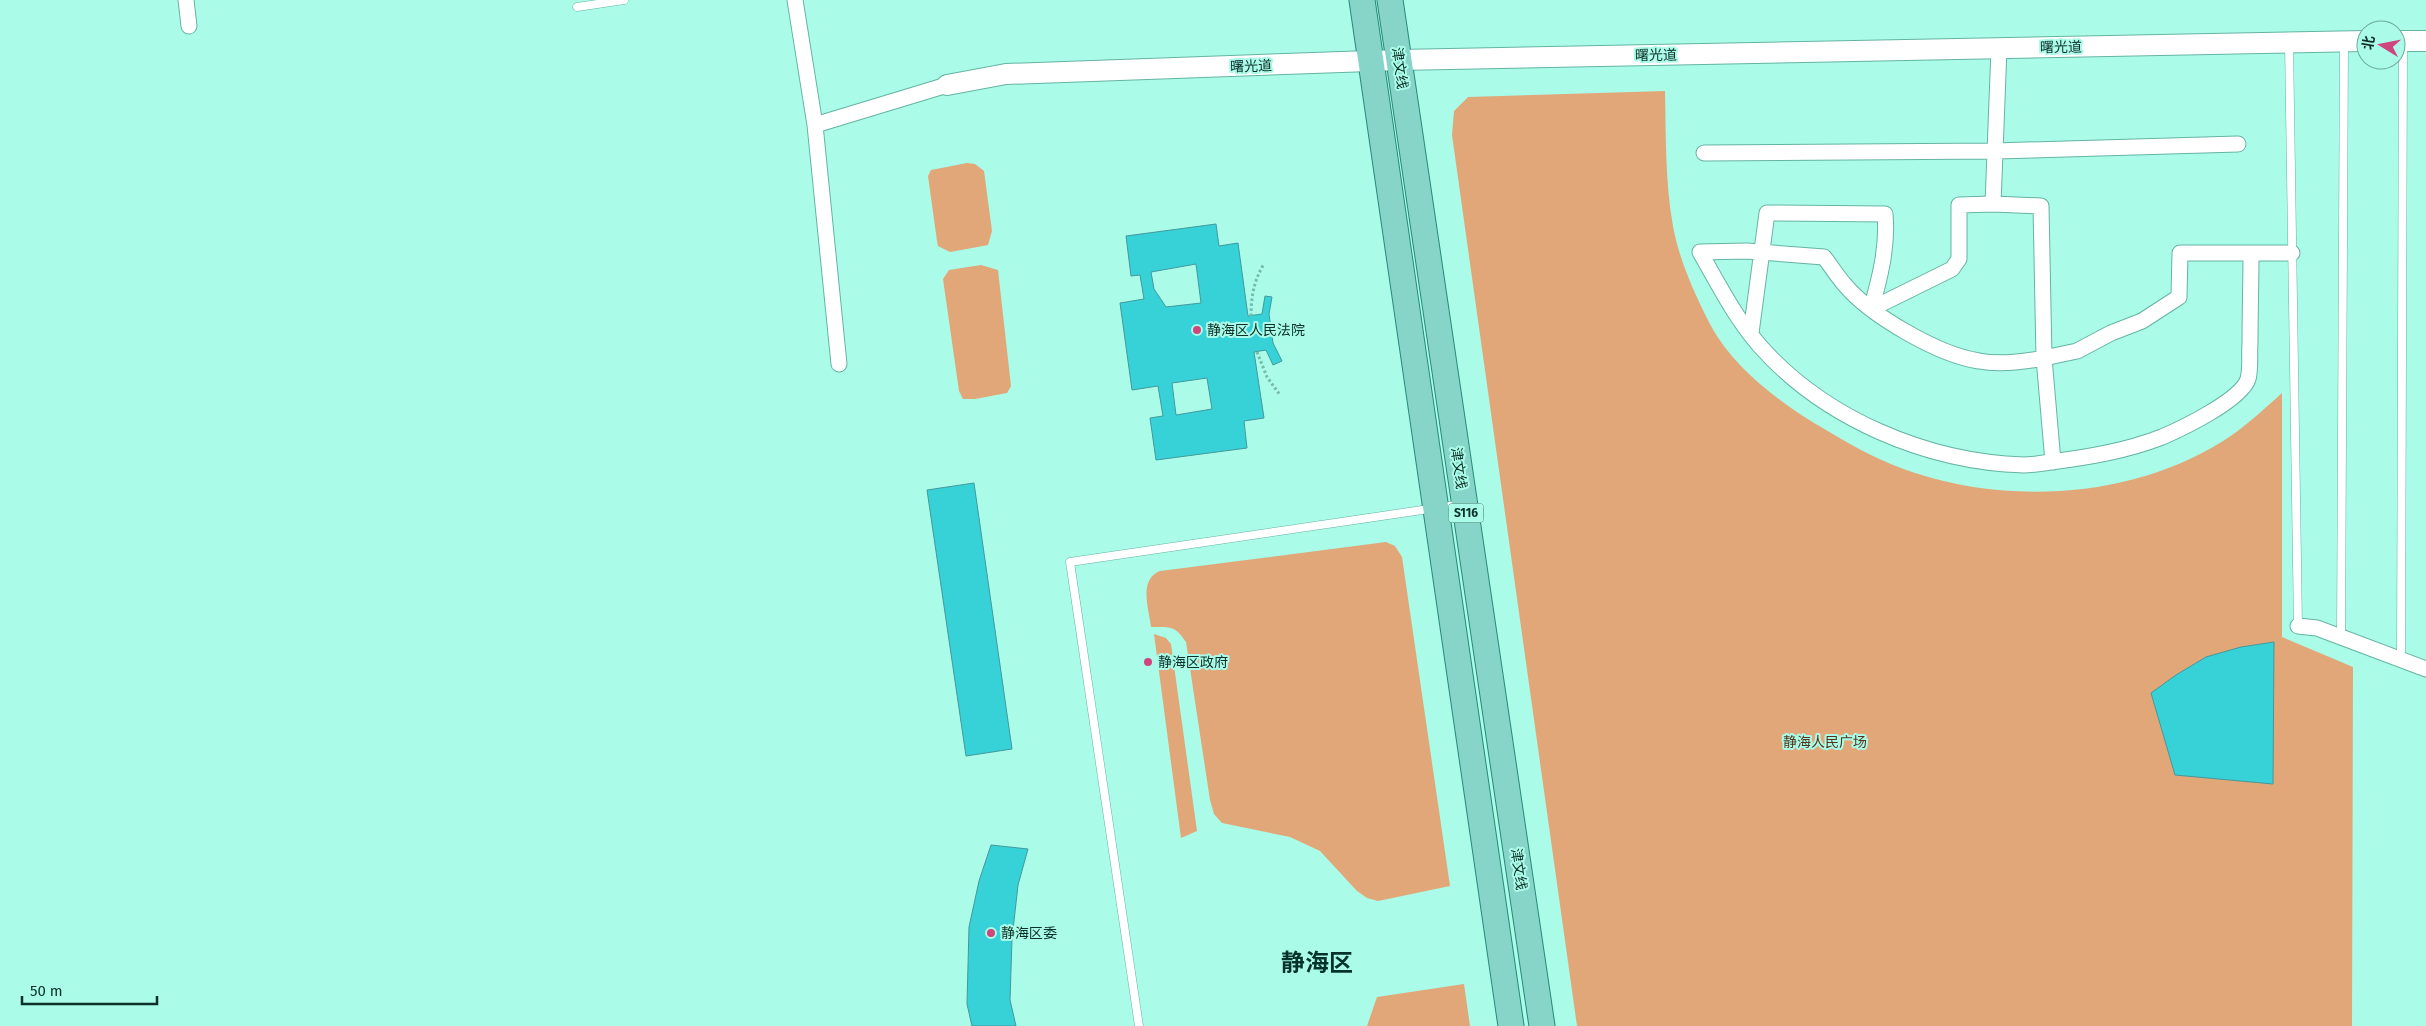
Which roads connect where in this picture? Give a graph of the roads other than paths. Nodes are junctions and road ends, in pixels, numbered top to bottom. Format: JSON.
{"nodes":[{"id":1,"x":186,"y":0,"type":"edge"},
{"id":2,"x":624,"y":0,"type":"edge"},
{"id":3,"x":796,"y":0,"type":"edge"},
{"id":4,"x":1362,"y":0,"type":"edge"},
{"id":5,"x":1390,"y":0,"type":"edge"},
{"id":6,"x":577,"y":7,"type":"dead end"},
{"id":7,"x":189,"y":26,"type":"dead end"},
{"id":8,"x":2344,"y":41,"type":"junction"},
{"id":9,"x":2356,"y":41,"type":"edge"},
{"id":10,"x":2406,"y":41,"type":"edge"},
{"id":11,"x":2426,"y":41,"type":"edge"},
{"id":12,"x":2289,"y":42,"type":"junction"},
{"id":13,"x":1999,"y":48,"type":"junction"},
{"id":14,"x":1398,"y":60,"type":"junction"},
{"id":15,"x":1371,"y":62,"type":"junction"},
{"id":16,"x":2400,"y":70,"type":"edge"},
{"id":17,"x":947,"y":85,"type":"joint"},
{"id":18,"x":816,"y":125,"type":"junction"},
{"id":19,"x":2238,"y":144,"type":"dead end"},
{"id":20,"x":1995,"y":151,"type":"junction"},
{"id":21,"x":1704,"y":153,"type":"dead end"},
{"id":22,"x":1993,"y":204,"type":"junction"},
{"id":23,"x":1762,"y":252,"type":"junction"},
{"id":24,"x":2251,"y":253,"type":"junction"},
{"id":25,"x":2292,"y":253,"type":"junction"},
{"id":26,"x":1871,"y":309,"type":"junction"},
{"id":27,"x":1751,"y":333,"type":"junction"},
{"id":28,"x":2044,"y":358,"type":"junction"},
{"id":29,"x":839,"y":364,"type":"dead end"},
{"id":30,"x":2053,"y":462,"type":"junction"},
{"id":31,"x":1464,"y":504,"type":"junction"},
{"id":32,"x":1435,"y":508,"type":"junction"},
{"id":33,"x":2298,"y":626,"type":"joint"},
{"id":34,"x":2341,"y":637,"type":"junction"},
{"id":35,"x":2401,"y":659,"type":"junction"},
{"id":36,"x":2426,"y":669,"type":"edge"},
{"id":37,"x":1139,"y":1026,"type":"edge"},
{"id":38,"x":1511,"y":1026,"type":"edge"},
{"id":39,"x":1542,"y":1026,"type":"edge"}],
"edges":[{"from":1,"to":7,"type":"street"},
{"from":2,"to":6,"type":"lane"},
{"from":3,"to":18,"type":"street"},
{"from":4,"to":15,"type":"main road","name":"津文线","number":"S116"},
{"from":5,"to":14,"type":"main road","name":"津文线","number":"S116"},
{"from":8,"to":9,"type":"street","name":"曙光道"},
{"from":8,"to":12,"type":"street","name":"曙光道"},
{"from":8,"to":34,"type":"lane"},
{"from":10,"to":11,"type":"street"},
{"from":12,"to":13,"type":"street","name":"曙光道"},
{"from":12,"to":25,"type":"lane"},
{"from":13,"to":14,"type":"street","name":"曙光道"},
{"from":13,"to":20,"type":"street"},
{"from":14,"to":15,"type":"street","name":"曙光道"},
{"from":14,"to":31,"type":"main road","name":"津文线","number":"S116"},
{"from":15,"to":17,"type":"street","name":"曙光道"},
{"from":15,"to":32,"type":"main road","name":"津文线","number":"S116"},
{"from":16,"to":35,"type":"lane"},
{"from":17,"to":18,"type":"street"},
{"from":18,"to":29,"type":"street"},
{"from":19,"to":20,"type":"street"},
{"from":20,"to":21,"type":"street"},
{"from":20,"to":22,"type":"street"},
{"from":22,"to":26,"type":"street"},
{"from":22,"to":28,"type":"street"},
{"from":23,"to":26,"type":"street"},
{"from":23,"to":26,"type":"street"},
{"from":23,"to":27,"type":"street"},
{"from":23,"to":27,"type":"street"},
{"from":24,"to":25,"type":"street"},
{"from":24,"to":28,"type":"street"},
{"from":24,"to":30,"type":"street"},
{"from":25,"to":33,"type":"lane"},
{"from":26,"to":28,"type":"street"},
{"from":27,"to":30,"type":"street"},
{"from":28,"to":30,"type":"street"},
{"from":31,"to":32,"type":"lane"},
{"from":31,"to":39,"type":"main road","name":"津文线","number":"S116"},
{"from":32,"to":37,"type":"lane"},
{"from":32,"to":38,"type":"main road","name":"津文线","number":"S116"},
{"from":33,"to":34,"type":"street"},
{"from":34,"to":35,"type":"street"},
{"from":35,"to":36,"type":"street"}]}
